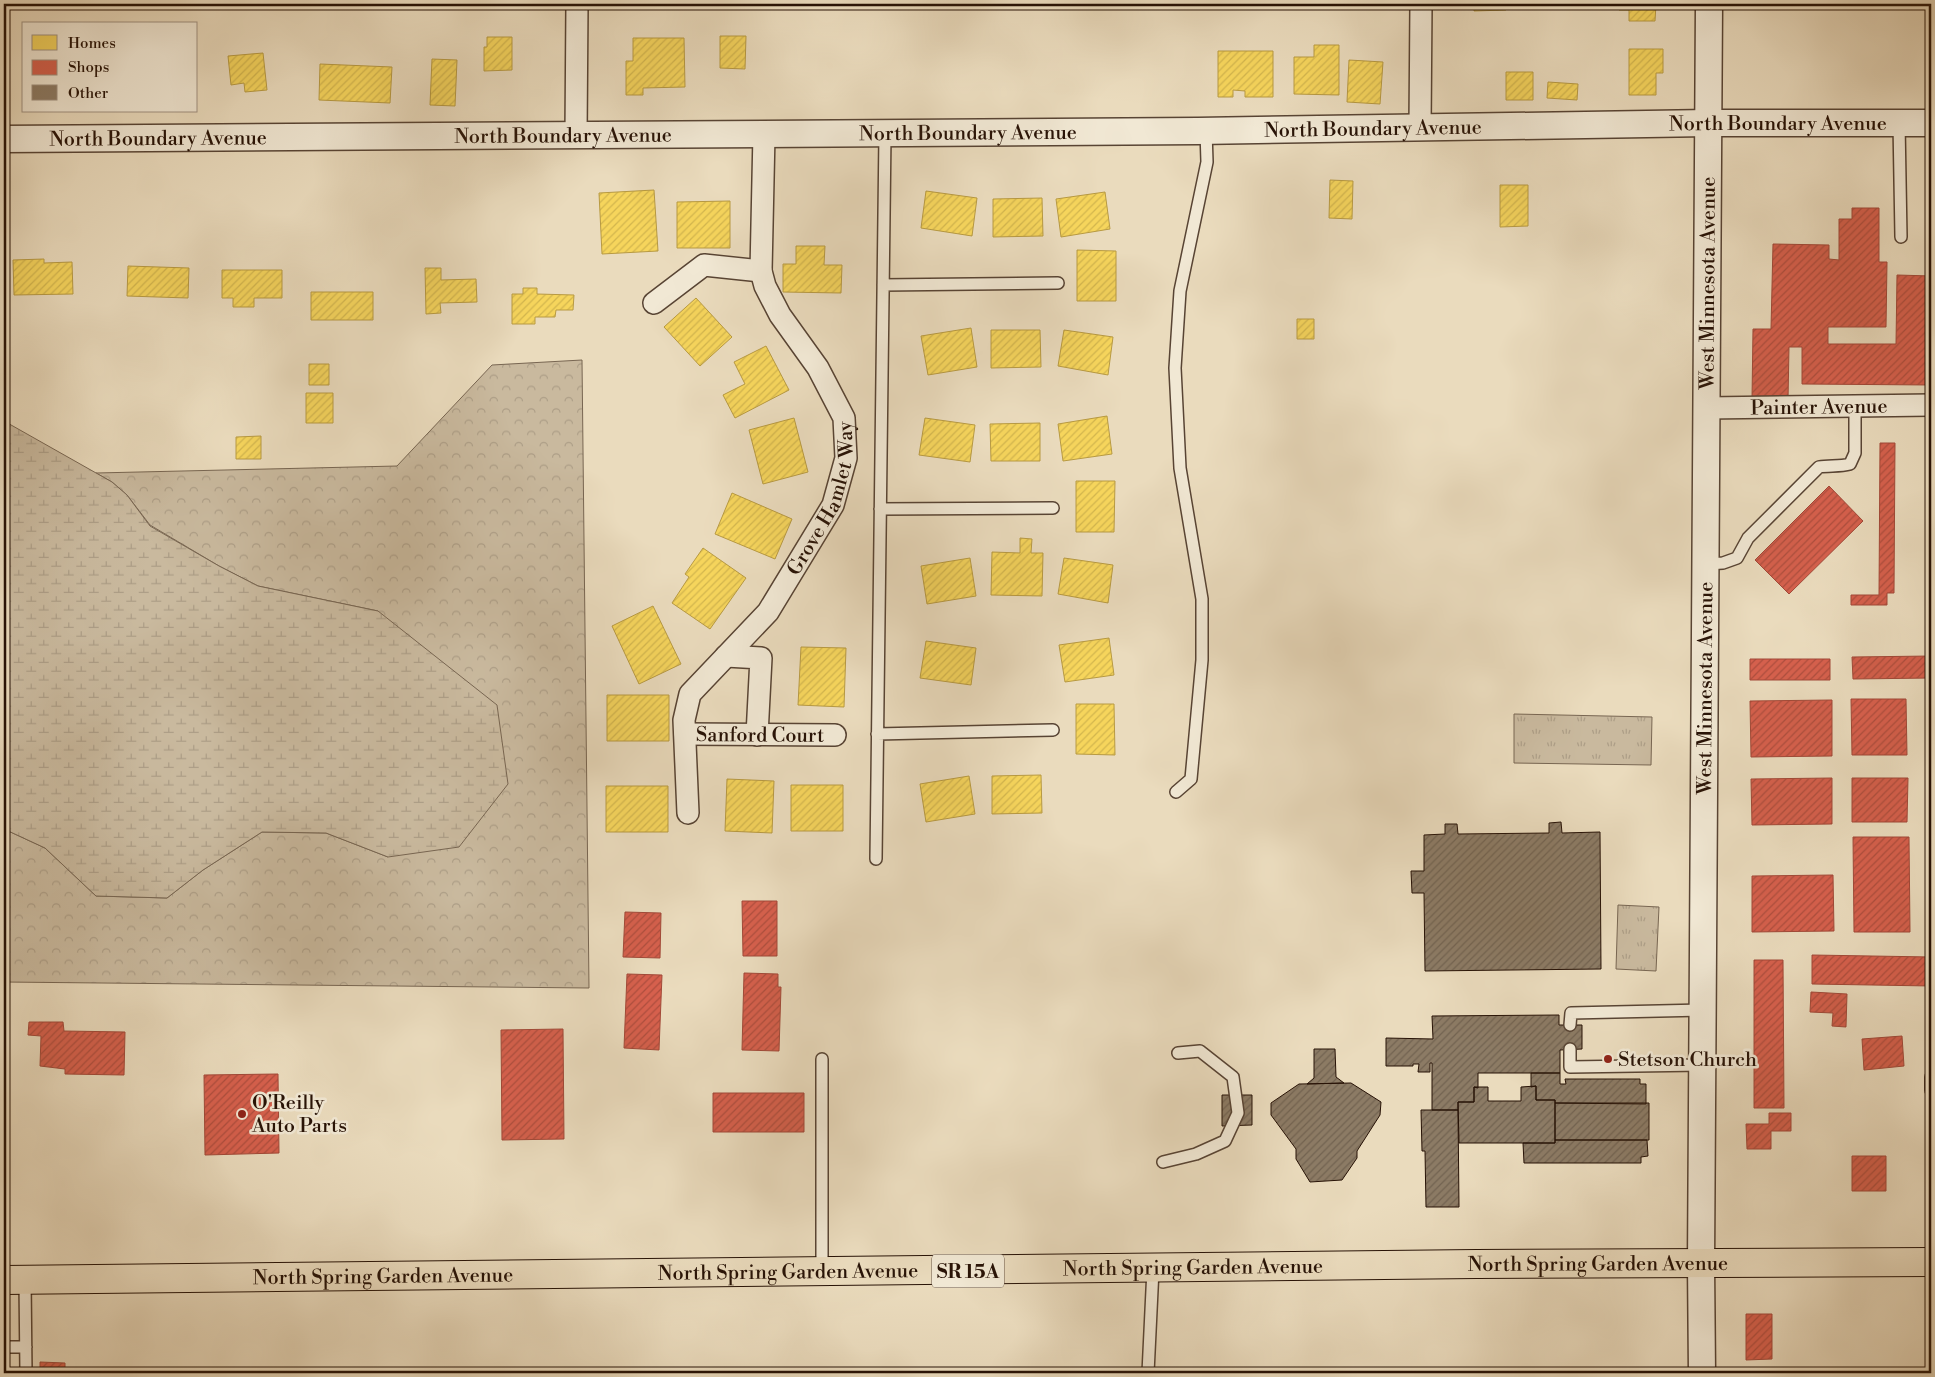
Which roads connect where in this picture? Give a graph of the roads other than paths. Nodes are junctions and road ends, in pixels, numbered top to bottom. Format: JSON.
{"nodes":[{"id":1,"x":577,"y":4,"type":"edge"},
{"id":2,"x":1421,"y":4,"type":"edge"},
{"id":3,"x":1709,"y":4,"type":"edge"},
{"id":4,"x":1708,"y":123,"type":"junction"},
{"id":5,"x":1899,"y":123,"type":"junction"},
{"id":6,"x":1931,"y":123,"type":"edge"},
{"id":7,"x":1420,"y":127,"type":"junction"},
{"id":8,"x":1206,"y":131,"type":"junction"},
{"id":9,"x":764,"y":134,"type":"junction"},
{"id":10,"x":885,"y":134,"type":"junction"},
{"id":11,"x":576,"y":135,"type":"junction"},
{"id":12,"x":4,"y":140,"type":"edge"},
{"id":13,"x":1901,"y":237,"type":"dead end"},
{"id":14,"x":761,"y":271,"type":"junction"},
{"id":15,"x":1058,"y":283,"type":"dead end"},
{"id":16,"x":883,"y":285,"type":"junction"},
{"id":17,"x":654,"y":303,"type":"dead end"},
{"id":18,"x":1931,"y":405,"type":"edge"},
{"id":19,"x":1855,"y":406,"type":"junction"},
{"id":20,"x":1706,"y":408,"type":"junction"},
{"id":21,"x":880,"y":508,"type":"junction"},
{"id":22,"x":1052,"y":508,"type":"dead end"},
{"id":23,"x":1706,"y":564,"type":"junction"},
{"id":24,"x":726,"y":656,"type":"junction"},
{"id":25,"x":1053,"y":730,"type":"dead end"},
{"id":26,"x":685,"y":734,"type":"junction"},
{"id":27,"x":877,"y":734,"type":"junction"},
{"id":28,"x":757,"y":735,"type":"junction"},
{"id":29,"x":835,"y":735,"type":"dead end"},
{"id":30,"x":1176,"y":792,"type":"dead end"},
{"id":31,"x":688,"y":813,"type":"dead end"},
{"id":32,"x":876,"y":859,"type":"dead end"},
{"id":33,"x":1702,"y":1010,"type":"junction"},
{"id":34,"x":1570,"y":1025,"type":"dead end"},
{"id":35,"x":1570,"y":1049,"type":"dead end"},
{"id":36,"x":1178,"y":1053,"type":"dead end"},
{"id":37,"x":822,"y":1059,"type":"dead end"},
{"id":38,"x":1702,"y":1065,"type":"junction"},
{"id":39,"x":1931,"y":1077,"type":"edge"},
{"id":40,"x":1931,"y":1090,"type":"edge"},
{"id":41,"x":1163,"y":1162,"type":"dead end"},
{"id":42,"x":1931,"y":1262,"type":"edge"},
{"id":43,"x":1701,"y":1264,"type":"junction"},
{"id":44,"x":1153,"y":1269,"type":"junction"},
{"id":45,"x":822,"y":1272,"type":"junction"},
{"id":46,"x":15,"y":1279,"type":"edge"},
{"id":47,"x":4,"y":1346,"type":"edge"},
{"id":48,"x":26,"y":1347,"type":"junction"},
{"id":49,"x":26,"y":1373,"type":"edge"},
{"id":50,"x":1148,"y":1373,"type":"edge"},
{"id":51,"x":1702,"y":1373,"type":"edge"}],
"edges":[{"from":1,"to":11,"type":"street"},
{"from":2,"to":7,"type":"street"},
{"from":3,"to":4,"type":"street","name":"West Minnesota Avenue"},
{"from":4,"to":5,"type":"street","name":"North Boundary Avenue"},
{"from":4,"to":7,"type":"street","name":"North Boundary Avenue"},
{"from":4,"to":20,"type":"street","name":"West Minnesota Avenue"},
{"from":5,"to":6,"type":"street","name":"North Boundary Avenue"},
{"from":5,"to":13,"type":"lane"},
{"from":7,"to":8,"type":"street","name":"North Boundary Avenue"},
{"from":8,"to":10,"type":"street","name":"North Boundary Avenue"},
{"from":8,"to":30,"type":"lane"},
{"from":9,"to":10,"type":"street","name":"North Boundary Avenue"},
{"from":9,"to":11,"type":"street","name":"North Boundary Avenue"},
{"from":9,"to":14,"type":"street","name":"Grove Hamlet Way"},
{"from":10,"to":16,"type":"lane"},
{"from":11,"to":12,"type":"street","name":"North Boundary Avenue"},
{"from":14,"to":17,"type":"street"},
{"from":14,"to":24,"type":"street","name":"Grove Hamlet Way"},
{"from":15,"to":16,"type":"lane"},
{"from":16,"to":21,"type":"lane"},
{"from":18,"to":19,"type":"street","name":"Painter Avenue"},
{"from":19,"to":20,"type":"street","name":"Painter Avenue"},
{"from":19,"to":23,"type":"lane"},
{"from":20,"to":23,"type":"street","name":"West Minnesota Avenue"},
{"from":21,"to":22,"type":"lane"},
{"from":21,"to":27,"type":"lane"},
{"from":23,"to":33,"type":"street","name":"West Minnesota Avenue"},
{"from":24,"to":26,"type":"street","name":"Grove Hamlet Way"},
{"from":24,"to":28,"type":"street"},
{"from":25,"to":27,"type":"lane"},
{"from":26,"to":28,"type":"street","name":"Sanford Court"},
{"from":26,"to":31,"type":"street","name":"Grove Hamlet Way"},
{"from":27,"to":32,"type":"lane"},
{"from":28,"to":29,"type":"street","name":"Sanford Court"},
{"from":33,"to":34,"type":"lane"},
{"from":33,"to":38,"type":"street","name":"West Minnesota Avenue"},
{"from":35,"to":38,"type":"lane"},
{"from":36,"to":41,"type":"lane"},
{"from":37,"to":45,"type":"lane"},
{"from":38,"to":43,"type":"street","name":"West Minnesota Avenue"},
{"from":39,"to":40,"type":"lane"},
{"from":42,"to":43,"type":"highway","name":"North Spring Garden Avenue","number":"SR 15A"},
{"from":43,"to":44,"type":"highway","name":"North Spring Garden Avenue","number":"SR 15A"},
{"from":43,"to":51,"type":"street","name":"West Minnesota Avenue"},
{"from":44,"to":45,"type":"highway","name":"North Spring Garden Avenue","number":"SR 15A"},
{"from":44,"to":50,"type":"lane"},
{"from":45,"to":46,"type":"highway","name":"North Spring Garden Avenue","number":"SR 15A"},
{"from":46,"to":48,"type":"lane"},
{"from":47,"to":48,"type":"lane"},
{"from":48,"to":49,"type":"lane"}]}
